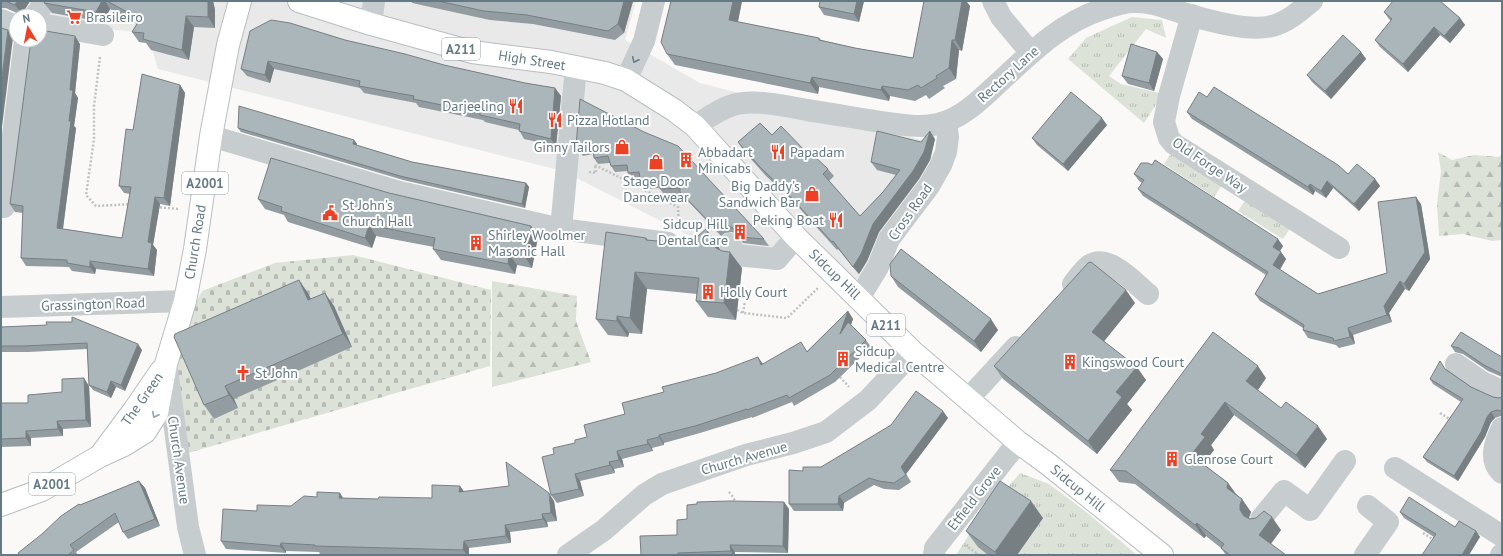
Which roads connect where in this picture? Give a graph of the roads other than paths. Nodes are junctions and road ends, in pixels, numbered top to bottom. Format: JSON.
{"nodes":[{"id":1,"x":240,"y":1,"type":"edge"},
{"id":2,"x":300,"y":1,"type":"edge"},
{"id":3,"x":374,"y":1,"type":"edge"},
{"id":4,"x":654,"y":1,"type":"edge"},
{"id":5,"x":993,"y":1,"type":"edge"},
{"id":6,"x":1312,"y":1,"type":"edge"},
{"id":7,"x":1192,"y":15,"type":"junction"},
{"id":8,"x":371,"y":24,"type":"junction"},
{"id":9,"x":48,"y":25,"type":"edge"},
{"id":10,"x":103,"y":35,"type":"road end"},
{"id":11,"x":24,"y":48,"type":"edge"},
{"id":12,"x":1031,"y":54,"type":"junction"},
{"id":13,"x":576,"y":67,"type":"junction"},
{"id":14,"x":626,"y":80,"type":"junction"},
{"id":15,"x":946,"y":122,"type":"junction"},
{"id":16,"x":695,"y":126,"type":"junction"},
{"id":17,"x":211,"y":136,"type":"junction"},
{"id":18,"x":4,"y":206,"type":"dead end"},
{"id":19,"x":562,"y":228,"type":"junction"},
{"id":20,"x":796,"y":237,"type":"junction"},
{"id":21,"x":668,"y":243,"type":"edge"},
{"id":22,"x":730,"y":244,"type":"dead end"},
{"id":23,"x":1339,"y":248,"type":"dead end"},
{"id":24,"x":1148,"y":294,"type":"dead end"},
{"id":25,"x":859,"y":298,"type":"junction"},
{"id":26,"x":1058,"y":300,"type":"edge"},
{"id":27,"x":185,"y":301,"type":"junction"},
{"id":28,"x":1,"y":307,"type":"edge"},
{"id":29,"x":1026,"y":335,"type":"edge"},
{"id":30,"x":913,"y":352,"type":"junction"},
{"id":31,"x":166,"y":364,"type":"junction"},
{"id":32,"x":1456,"y":364,"type":"dead end"},
{"id":33,"x":1502,"y":391,"type":"edge"},
{"id":34,"x":968,"y":399,"type":"junction"},
{"id":35,"x":1502,"y":428,"type":"edge"},
{"id":36,"x":1018,"y":442,"type":"junction"},
{"id":37,"x":1345,"y":461,"type":"dead end"},
{"id":38,"x":1395,"y":468,"type":"dead end"},
{"id":39,"x":1502,"y":473,"type":"edge"},
{"id":40,"x":1,"y":505,"type":"edge"},
{"id":41,"x":1368,"y":506,"type":"dead end"},
{"id":42,"x":1260,"y":520,"type":"edge"},
{"id":43,"x":1502,"y":536,"type":"edge"},
{"id":44,"x":195,"y":555,"type":"edge"},
{"id":45,"x":568,"y":555,"type":"edge"},
{"id":46,"x":934,"y":555,"type":"edge"},
{"id":47,"x":1162,"y":555,"type":"edge"},
{"id":48,"x":1365,"y":555,"type":"edge"}],
"edges":[{"from":1,"to":17,"type":"main road","name":"Church Road","number":"A2001"},
{"from":2,"to":8,"type":"main road","name":"High Street","number":"A211"},
{"from":3,"to":8,"type":"street"},
{"from":4,"to":14,"type":"street","one_way":true},
{"from":5,"to":12,"type":"street"},
{"from":6,"to":7,"type":"street","name":"Rectory Lane"},
{"from":7,"to":12,"type":"street","name":"Rectory Lane"},
{"from":7,"to":23,"type":"street","name":"Old Forge Way"},
{"from":8,"to":13,"type":"main road","name":"High Street","number":"A211"},
{"from":9,"to":10,"type":"street"},
{"from":11,"to":18,"type":"street"},
{"from":12,"to":15,"type":"street","name":"Rectory Lane"},
{"from":13,"to":14,"type":"main road","name":"High Street","number":"A211"},
{"from":13,"to":19,"type":"street"},
{"from":14,"to":16,"type":"main road","name":"Sidcup Hill","number":"A211"},
{"from":15,"to":16,"type":"street","name":"Rectory Lane"},
{"from":15,"to":25,"type":"street","name":"Cross Road"},
{"from":16,"to":20,"type":"main road","name":"Sidcup Hill","number":"A211"},
{"from":17,"to":19,"type":"street"},
{"from":17,"to":27,"type":"main road","name":"Church Road","number":"A2001"},
{"from":19,"to":21,"type":"street"},
{"from":20,"to":22,"type":"street"},
{"from":20,"to":25,"type":"main road","name":"Sidcup Hill","number":"A211"},
{"from":24,"to":26,"type":"street"},
{"from":25,"to":30,"type":"main road","name":"Sidcup Hill","number":"A211"},
{"from":27,"to":28,"type":"street","name":"Grassington Road"},
{"from":27,"to":31,"type":"main road","name":"Church Road","number":"A2001"},
{"from":29,"to":34,"type":"street"},
{"from":30,"to":34,"type":"main road","name":"Sidcup Hill","number":"A211"},
{"from":30,"to":45,"type":"street","name":"Church Avenue"},
{"from":31,"to":40,"type":"main road","name":"The Green","number":"A2001"},
{"from":31,"to":44,"type":"street","name":"Church Avenue"},
{"from":32,"to":33,"type":"street"},
{"from":34,"to":36,"type":"main road","name":"Sidcup Hill","number":"A211"},
{"from":35,"to":39,"type":"street"},
{"from":36,"to":46,"type":"street","name":"Etfield Grove"},
{"from":36,"to":47,"type":"main road","name":"Sidcup Hill","number":"A211"},
{"from":37,"to":42,"type":"street"},
{"from":38,"to":43,"type":"street"},
{"from":41,"to":48,"type":"street"}]}
